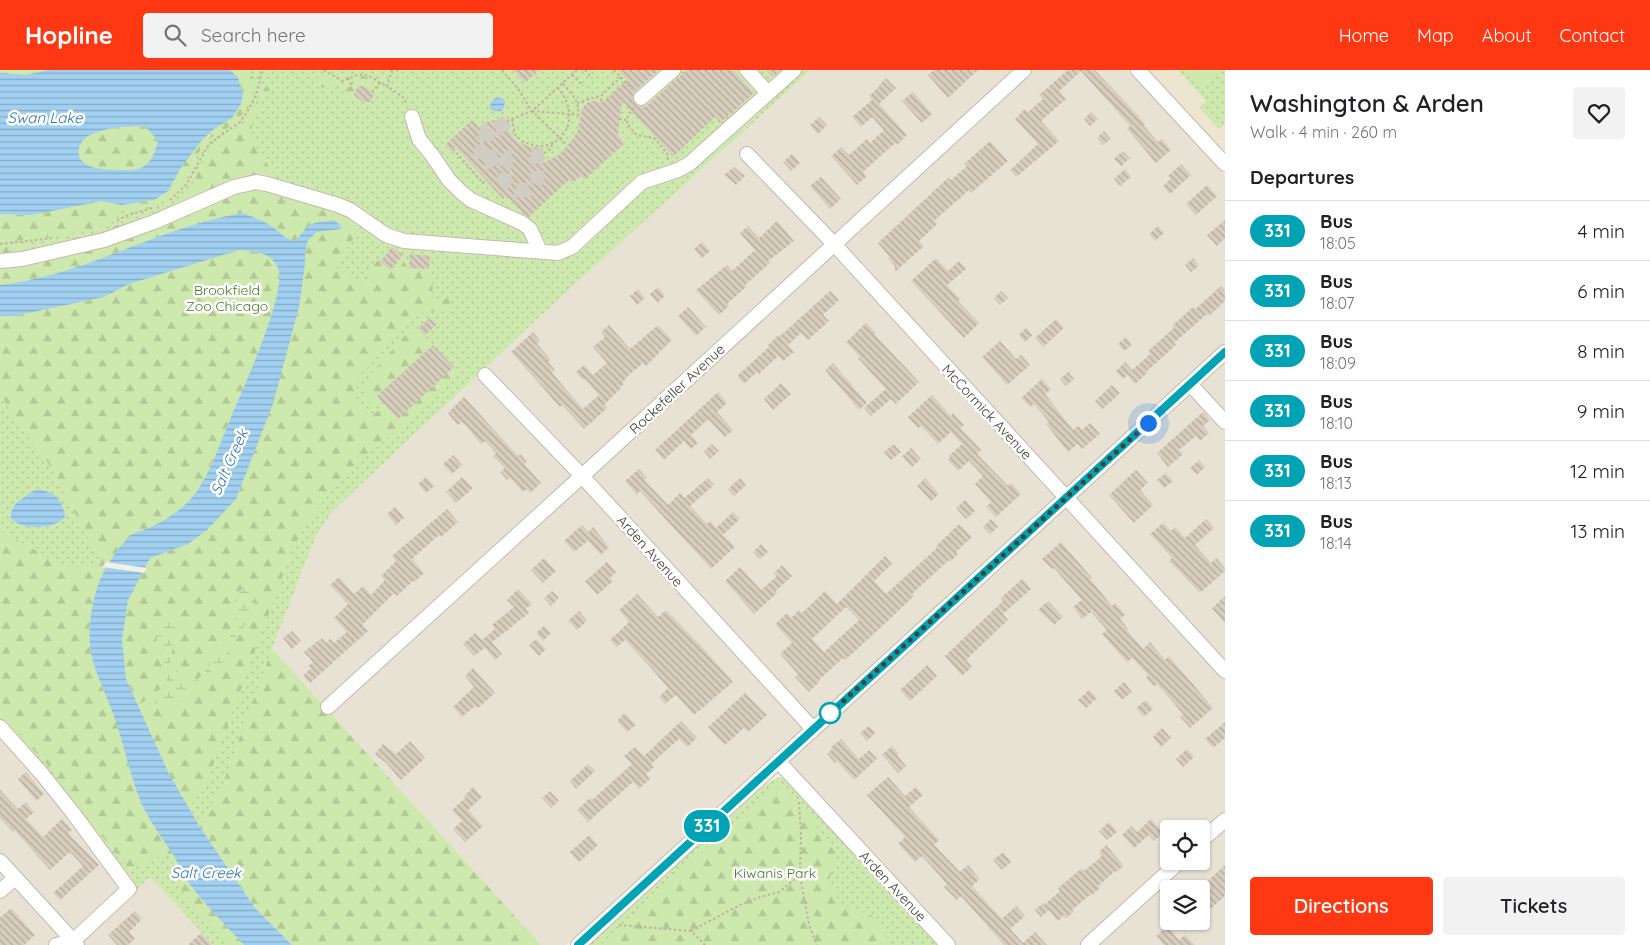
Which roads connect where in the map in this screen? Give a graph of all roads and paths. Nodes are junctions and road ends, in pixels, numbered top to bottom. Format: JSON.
{"nodes":[{"id":1,"x":261,"y":70,"type":"edge"},
{"id":2,"x":324,"y":70,"type":"edge"},
{"id":3,"x":392,"y":70,"type":"edge"},
{"id":4,"x":502,"y":70,"type":"edge"},
{"id":5,"x":578,"y":70,"type":"edge"},
{"id":6,"x":585,"y":70,"type":"edge"},
{"id":7,"x":614,"y":70,"type":"edge"},
{"id":8,"x":673,"y":70,"type":"edge"},
{"id":9,"x":748,"y":70,"type":"edge"},
{"id":10,"x":794,"y":70,"type":"edge"},
{"id":11,"x":1024,"y":70,"type":"edge"},
{"id":12,"x":1138,"y":70,"type":"edge"},
{"id":13,"x":572,"y":75,"type":"junction"},
{"id":14,"x":621,"y":77,"type":"junction"},
{"id":15,"x":348,"y":78,"type":"junction"},
{"id":16,"x":592,"y":78,"type":"dead end"},
{"id":17,"x":625,"y":81,"type":"dead end"},
{"id":18,"x":380,"y":83,"type":"junction"},
{"id":19,"x":562,"y":84,"type":"junction"},
{"id":20,"x":352,"y":86,"type":"dead end"},
{"id":21,"x":387,"y":86,"type":"junction"},
{"id":22,"x":583,"y":86,"type":"dead end"},
{"id":23,"x":558,"y":88,"type":"junction"},
{"id":24,"x":372,"y":92,"type":"dead end"},
{"id":25,"x":768,"y":93,"type":"junction"},
{"id":26,"x":602,"y":95,"type":"junction"},
{"id":27,"x":641,"y":98,"type":"joint"},
{"id":28,"x":601,"y":101,"type":"dead end"},
{"id":29,"x":577,"y":103,"type":"junction"},
{"id":30,"x":578,"y":107,"type":"junction"},
{"id":31,"x":582,"y":109,"type":"dead end"},
{"id":32,"x":532,"y":111,"type":"junction"},
{"id":33,"x":570,"y":115,"type":"junction"},
{"id":34,"x":412,"y":117,"type":"joint"},
{"id":35,"x":512,"y":119,"type":"junction"},
{"id":36,"x":619,"y":120,"type":"dead end"},
{"id":37,"x":627,"y":120,"type":"junction"},
{"id":38,"x":507,"y":122,"type":"tunnel mouth"},
{"id":39,"x":560,"y":138,"type":"junction"},
{"id":40,"x":553,"y":142,"type":"junction"},
{"id":41,"x":567,"y":145,"type":"dead end"},
{"id":42,"x":453,"y":149,"type":"dead end"},
{"id":43,"x":544,"y":153,"type":"tunnel mouth"},
{"id":44,"x":747,"y":154,"type":"dead end"},
{"id":45,"x":1225,"y":164,"type":"edge"},
{"id":46,"x":671,"y":172,"type":"junction"},
{"id":47,"x":486,"y":180,"type":"dead end"},
{"id":48,"x":169,"y":201,"type":"dead end"},
{"id":49,"x":153,"y":208,"type":"dead end"},
{"id":50,"x":112,"y":225,"type":"dead end"},
{"id":51,"x":56,"y":237,"type":"dead end"},
{"id":52,"x":0,"y":244,"type":"edge"},
{"id":53,"x":834,"y":244,"type":"junction"},
{"id":54,"x":540,"y":251,"type":"junction"},
{"id":55,"x":0,"y":261,"type":"edge"},
{"id":56,"x":1225,"y":352,"type":"edge"},
{"id":57,"x":485,"y":375,"type":"dead end"},
{"id":58,"x":1190,"y":384,"type":"junction"},
{"id":59,"x":1225,"y":422,"type":"edge"},
{"id":60,"x":582,"y":476,"type":"junction"},
{"id":61,"x":1066,"y":498,"type":"junction"},
{"id":62,"x":1225,"y":672,"type":"edge"},
{"id":63,"x":328,"y":707,"type":"dead end"},
{"id":64,"x":0,"y":727,"type":"edge"},
{"id":65,"x":813,"y":729,"type":"junction"},
{"id":66,"x":778,"y":761,"type":"junction"},
{"id":67,"x":799,"y":799,"type":"dead end"},
{"id":68,"x":1225,"y":820,"type":"edge"},
{"id":69,"x":1210,"y":834,"type":"edge"},
{"id":70,"x":0,"y":861,"type":"edge"},
{"id":71,"x":1170,"y":870,"type":"edge"},
{"id":72,"x":800,"y":875,"type":"junction"},
{"id":73,"x":15,"y":878,"type":"junction"},
{"id":74,"x":0,"y":892,"type":"edge"},
{"id":75,"x":614,"y":925,"type":"dead end"},
{"id":76,"x":691,"y":931,"type":"junction"},
{"id":77,"x":74,"y":944,"type":"edge"},
{"id":78,"x":56,"y":945,"type":"edge"},
{"id":79,"x":578,"y":945,"type":"edge"},
{"id":80,"x":705,"y":945,"type":"edge"},
{"id":81,"x":817,"y":945,"type":"edge"},
{"id":82,"x":948,"y":945,"type":"edge"},
{"id":83,"x":1088,"y":945,"type":"edge"}],
"edges":[{"from":1,"to":48,"type":"path"},
{"from":2,"to":15,"type":"path"},
{"from":3,"to":21,"type":"path"},
{"from":4,"to":32,"type":"path"},
{"from":5,"to":13,"type":"path"},
{"from":6,"to":16,"type":"path"},
{"from":7,"to":14,"type":"path"},
{"from":8,"to":27,"type":"street"},
{"from":9,"to":25,"type":"street"},
{"from":10,"to":25,"type":"street"},
{"from":11,"to":53,"type":"street","name":"Rockefeller Avenue"},
{"from":12,"to":45,"type":"street"},
{"from":13,"to":19,"type":"path"},
{"from":13,"to":22,"type":"path"},
{"from":14,"to":17,"type":"path"},
{"from":14,"to":26,"type":"path"},
{"from":15,"to":18,"type":"path"},
{"from":15,"to":20,"type":"path"},
{"from":18,"to":21,"type":"path"},
{"from":18,"to":24,"type":"path"},
{"from":19,"to":23,"type":"path"},
{"from":19,"to":29,"type":"path"},
{"from":21,"to":34,"type":"path"},
{"from":23,"to":32,"type":"path"},
{"from":23,"to":33,"type":"path"},
{"from":25,"to":46,"type":"street"},
{"from":26,"to":28,"type":"path"},
{"from":26,"to":29,"type":"path"},
{"from":27,"to":37,"type":"path"},
{"from":29,"to":30,"type":"path"},
{"from":30,"to":31,"type":"path"},
{"from":30,"to":33,"type":"path"},
{"from":32,"to":33,"type":"path"},
{"from":32,"to":35,"type":"path"},
{"from":32,"to":39,"type":"path"},
{"from":33,"to":39,"type":"path"},
{"from":34,"to":54,"type":"street"},
{"from":35,"to":38,"type":"path"},
{"from":35,"to":40,"type":"path"},
{"from":36,"to":37,"type":"path"},
{"from":37,"to":46,"type":"path"},
{"from":39,"to":40,"type":"path"},
{"from":39,"to":41,"type":"path"},
{"from":40,"to":43,"type":"path"},
{"from":42,"to":47,"type":"path"},
{"from":44,"to":53,"type":"street","name":"McCormick Avenue"},
{"from":46,"to":54,"type":"street"},
{"from":49,"to":50,"type":"path"},
{"from":51,"to":52,"type":"path"},
{"from":53,"to":60,"type":"street","name":"Rockefeller Avenue"},
{"from":53,"to":61,"type":"street","name":"McCormick Avenue"},
{"from":54,"to":55,"type":"street"},
{"from":56,"to":58,"type":"street"},
{"from":57,"to":60,"type":"street","name":"Arden Avenue"},
{"from":58,"to":59,"type":"street"},
{"from":58,"to":61,"type":"street"},
{"from":60,"to":63,"type":"street","name":"Rockefeller Avenue"},
{"from":60,"to":65,"type":"street","name":"Arden Avenue"},
{"from":61,"to":62,"type":"street","name":"McCormick Avenue"},
{"from":61,"to":65,"type":"street"},
{"from":64,"to":77,"type":"street"},
{"from":65,"to":66,"type":"street"},
{"from":66,"to":79,"type":"street"},
{"from":66,"to":82,"type":"street","name":"Arden Avenue"},
{"from":67,"to":72,"type":"path"},
{"from":68,"to":69,"type":"street"},
{"from":70,"to":73,"type":"street"},
{"from":71,"to":83,"type":"street"},
{"from":72,"to":76,"type":"path"},
{"from":72,"to":81,"type":"path"},
{"from":73,"to":74,"type":"street"},
{"from":73,"to":77,"type":"street"},
{"from":75,"to":76,"type":"path"},
{"from":76,"to":80,"type":"path"},
{"from":77,"to":78,"type":"street"}]}
